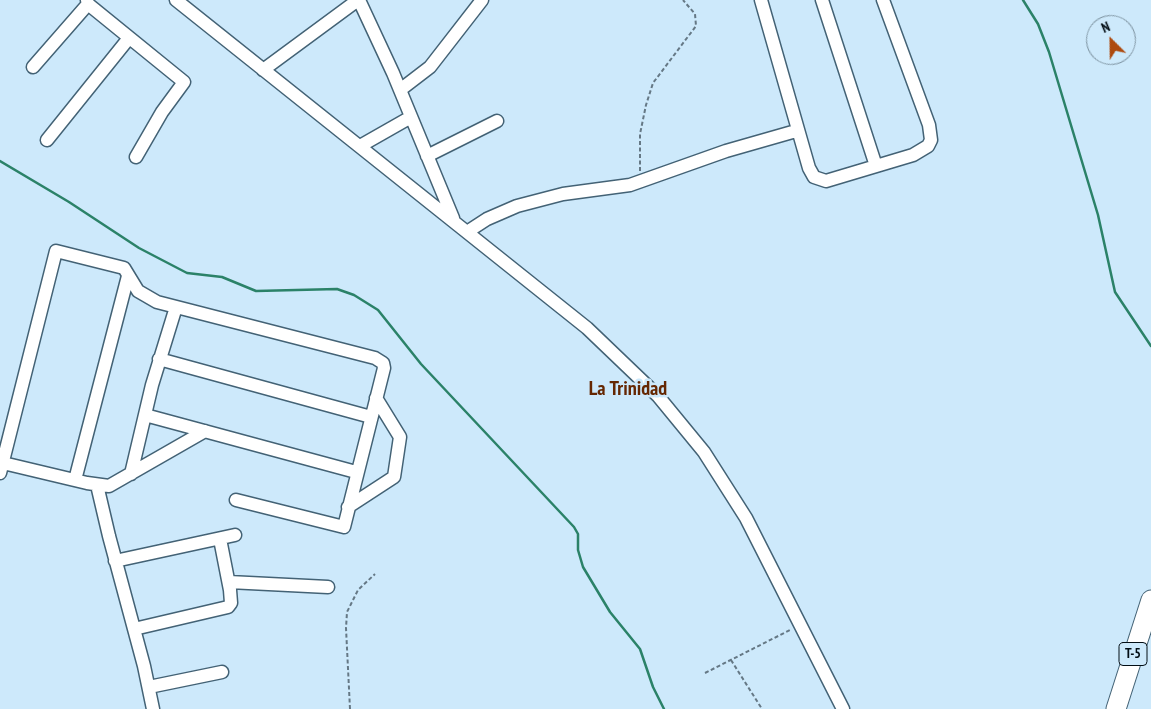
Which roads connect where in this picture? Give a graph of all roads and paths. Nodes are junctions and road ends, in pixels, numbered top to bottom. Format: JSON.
{"nodes":[{"id":1,"x":176,"y":0,"type":"edge"},
{"id":2,"x":359,"y":0,"type":"edge"},
{"id":3,"x":482,"y":0,"type":"edge"},
{"id":4,"x":683,"y":0,"type":"edge"},
{"id":5,"x":761,"y":0,"type":"edge"},
{"id":6,"x":822,"y":0,"type":"edge"},
{"id":7,"x":883,"y":0,"type":"edge"},
{"id":8,"x":87,"y":2,"type":"edge"},
{"id":9,"x":129,"y":38,"type":"junction"},
{"id":10,"x":33,"y":68,"type":"dead end"},
{"id":11,"x":263,"y":70,"type":"junction"},
{"id":12,"x":400,"y":90,"type":"junction"},
{"id":13,"x":411,"y":117,"type":"junction"},
{"id":14,"x":497,"y":121,"type":"dead end"},
{"id":15,"x":796,"y":131,"type":"junction"},
{"id":16,"x":47,"y":140,"type":"dead end"},
{"id":17,"x":360,"y":146,"type":"junction"},
{"id":18,"x":427,"y":156,"type":"junction"},
{"id":19,"x":136,"y":157,"type":"dead end"},
{"id":20,"x":876,"y":166,"type":"junction"},
{"id":21,"x":642,"y":181,"type":"junction"},
{"id":22,"x":453,"y":220,"type":"junction"},
{"id":23,"x":467,"y":232,"type":"junction"},
{"id":24,"x":128,"y":276,"type":"junction"},
{"id":25,"x":176,"y":307,"type":"junction"},
{"id":26,"x":159,"y":359,"type":"junction"},
{"id":27,"x":376,"y":398,"type":"junction"},
{"id":28,"x":145,"y":415,"type":"junction"},
{"id":29,"x":370,"y":417,"type":"junction"},
{"id":30,"x":206,"y":430,"type":"junction"},
{"id":31,"x":1,"y":468,"type":"edge"},
{"id":32,"x":356,"y":472,"type":"junction"},
{"id":33,"x":131,"y":474,"type":"junction"},
{"id":34,"x":76,"y":480,"type":"junction"},
{"id":35,"x":97,"y":485,"type":"junction"},
{"id":36,"x":236,"y":500,"type":"dead end"},
{"id":37,"x":348,"y":507,"type":"junction"},
{"id":38,"x":235,"y":535,"type":"dead end"},
{"id":39,"x":220,"y":539,"type":"junction"},
{"id":40,"x":115,"y":561,"type":"junction"},
{"id":41,"x":375,"y":574,"type":"dead end"},
{"id":42,"x":229,"y":582,"type":"junction"},
{"id":43,"x":328,"y":587,"type":"dead end"},
{"id":44,"x":1151,"y":600,"type":"edge"},
{"id":45,"x":801,"y":625,"type":"junction"},
{"id":46,"x":134,"y":629,"type":"junction"},
{"id":47,"x":731,"y":660,"type":"junction"},
{"id":48,"x":222,"y":672,"type":"dead end"},
{"id":49,"x":705,"y":673,"type":"dead end"},
{"id":50,"x":149,"y":687,"type":"junction"},
{"id":51,"x":153,"y":709,"type":"edge"},
{"id":52,"x":350,"y":709,"type":"edge"},
{"id":53,"x":762,"y":709,"type":"edge"},
{"id":54,"x":843,"y":709,"type":"edge"},
{"id":55,"x":1116,"y":709,"type":"edge"}],
"edges":[{"from":1,"to":11,"type":"street"},
{"from":2,"to":11,"type":"street"},
{"from":2,"to":12,"type":"street"},
{"from":3,"to":12,"type":"street"},
{"from":4,"to":21,"type":"path"},
{"from":5,"to":15,"type":"street"},
{"from":6,"to":20,"type":"street"},
{"from":7,"to":20,"type":"street"},
{"from":8,"to":9,"type":"street"},
{"from":8,"to":10,"type":"street"},
{"from":9,"to":16,"type":"street"},
{"from":9,"to":19,"type":"street"},
{"from":11,"to":17,"type":"street"},
{"from":12,"to":13,"type":"street"},
{"from":13,"to":17,"type":"street"},
{"from":13,"to":18,"type":"street"},
{"from":14,"to":18,"type":"street"},
{"from":15,"to":20,"type":"street"},
{"from":15,"to":21,"type":"street"},
{"from":17,"to":22,"type":"street"},
{"from":18,"to":22,"type":"street"},
{"from":21,"to":23,"type":"street"},
{"from":22,"to":23,"type":"street"},
{"from":23,"to":45,"type":"street"},
{"from":24,"to":25,"type":"street"},
{"from":24,"to":31,"type":"street"},
{"from":24,"to":34,"type":"street"},
{"from":25,"to":26,"type":"street"},
{"from":25,"to":27,"type":"street"},
{"from":26,"to":28,"type":"street"},
{"from":26,"to":29,"type":"street"},
{"from":27,"to":29,"type":"street"},
{"from":27,"to":37,"type":"street"},
{"from":28,"to":30,"type":"street"},
{"from":28,"to":33,"type":"street"},
{"from":29,"to":32,"type":"street"},
{"from":30,"to":32,"type":"street"},
{"from":30,"to":33,"type":"street"},
{"from":31,"to":34,"type":"street"},
{"from":32,"to":37,"type":"street"},
{"from":33,"to":35,"type":"street"},
{"from":34,"to":35,"type":"street"},
{"from":35,"to":40,"type":"street"},
{"from":36,"to":37,"type":"street"},
{"from":38,"to":39,"type":"street"},
{"from":39,"to":40,"type":"street"},
{"from":39,"to":42,"type":"street"},
{"from":40,"to":46,"type":"street"},
{"from":41,"to":52,"type":"path"},
{"from":42,"to":43,"type":"street"},
{"from":42,"to":46,"type":"street"},
{"from":44,"to":55,"type":"highway","number":"T-5"},
{"from":45,"to":47,"type":"path"},
{"from":45,"to":54,"type":"street"},
{"from":46,"to":50,"type":"street"},
{"from":47,"to":49,"type":"path"},
{"from":47,"to":53,"type":"path"},
{"from":48,"to":50,"type":"street"},
{"from":50,"to":51,"type":"street"}]}
